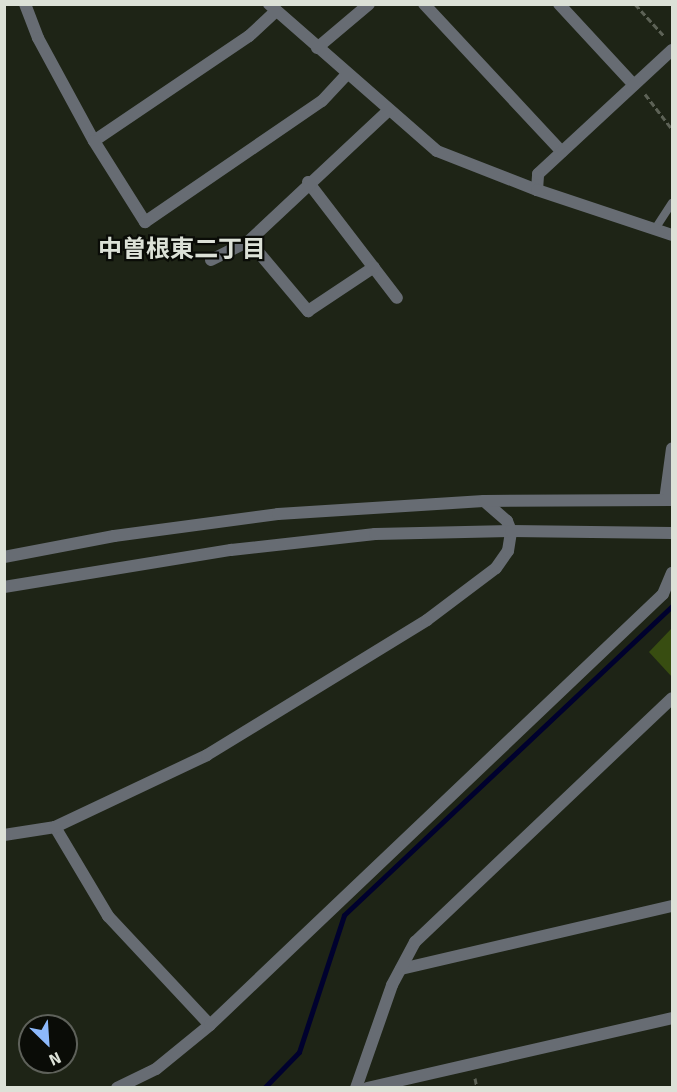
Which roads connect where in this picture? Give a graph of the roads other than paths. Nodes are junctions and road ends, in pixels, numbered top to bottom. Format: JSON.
{"nodes":[{"id":1,"x":25,"y":4,"type":"edge"},
{"id":2,"x":369,"y":4,"type":"edge"},
{"id":3,"x":424,"y":4,"type":"edge"},
{"id":4,"x":559,"y":4,"type":"edge"},
{"id":5,"x":272,"y":8,"type":"edge"},
{"id":6,"x":671,"y":46,"type":"edge"},
{"id":7,"x":317,"y":48,"type":"junction"},
{"id":8,"x":346,"y":75,"type":"junction"},
{"id":9,"x":634,"y":85,"type":"junction"},
{"id":10,"x":388,"y":111,"type":"junction"},
{"id":11,"x":94,"y":141,"type":"junction"},
{"id":12,"x":562,"y":152,"type":"junction"},
{"id":13,"x":308,"y":182,"type":"junction"},
{"id":14,"x":537,"y":190,"type":"junction"},
{"id":15,"x":672,"y":203,"type":"edge"},
{"id":16,"x":656,"y":229,"type":"junction"},
{"id":17,"x":672,"y":235,"type":"edge"},
{"id":18,"x":249,"y":241,"type":"junction"},
{"id":19,"x":211,"y":260,"type":"dead end"},
{"id":20,"x":374,"y":267,"type":"junction"},
{"id":21,"x":398,"y":298,"type":"dead end"},
{"id":22,"x":672,"y":448,"type":"edge"},
{"id":23,"x":669,"y":500,"type":"edge"},
{"id":24,"x":484,"y":501,"type":"junction"},
{"id":25,"x":512,"y":531,"type":"junction"},
{"id":26,"x":672,"y":533,"type":"edge"},
{"id":27,"x":4,"y":557,"type":"edge"},
{"id":28,"x":672,"y":576,"type":"edge"},
{"id":29,"x":4,"y":587,"type":"edge"},
{"id":30,"x":672,"y":698,"type":"edge"},
{"id":31,"x":55,"y":827,"type":"junction"},
{"id":32,"x":4,"y":835,"type":"edge"},
{"id":33,"x":672,"y":906,"type":"edge"},
{"id":34,"x":401,"y":969,"type":"junction"},
{"id":35,"x":672,"y":1018,"type":"edge"},
{"id":36,"x":210,"y":1025,"type":"junction"},
{"id":37,"x":117,"y":1088,"type":"edge"},
{"id":38,"x":356,"y":1088,"type":"edge"},
{"id":39,"x":367,"y":1088,"type":"edge"}],
"edges":[{"from":1,"to":11,"type":"street"},
{"from":2,"to":7,"type":"street"},
{"from":3,"to":12,"type":"street"},
{"from":4,"to":9,"type":"street"},
{"from":5,"to":7,"type":"street"},
{"from":5,"to":11,"type":"street"},
{"from":6,"to":9,"type":"street"},
{"from":7,"to":8,"type":"street"},
{"from":8,"to":10,"type":"street"},
{"from":8,"to":11,"type":"street"},
{"from":9,"to":12,"type":"street"},
{"from":10,"to":13,"type":"street"},
{"from":10,"to":14,"type":"street"},
{"from":12,"to":14,"type":"street"},
{"from":13,"to":18,"type":"street"},
{"from":13,"to":20,"type":"street"},
{"from":14,"to":16,"type":"street"},
{"from":15,"to":16,"type":"lane"},
{"from":16,"to":17,"type":"street"},
{"from":18,"to":19,"type":"street"},
{"from":18,"to":20,"type":"street"},
{"from":20,"to":21,"type":"street"},
{"from":22,"to":23,"type":"street"},
{"from":23,"to":24,"type":"street"},
{"from":24,"to":25,"type":"street"},
{"from":24,"to":27,"type":"street"},
{"from":25,"to":26,"type":"street"},
{"from":25,"to":29,"type":"street"},
{"from":25,"to":31,"type":"street"},
{"from":28,"to":36,"type":"street"},
{"from":30,"to":34,"type":"street"},
{"from":31,"to":32,"type":"street"},
{"from":31,"to":36,"type":"street"},
{"from":33,"to":34,"type":"street"},
{"from":34,"to":38,"type":"street"},
{"from":35,"to":39,"type":"street"},
{"from":36,"to":37,"type":"street"}]}
